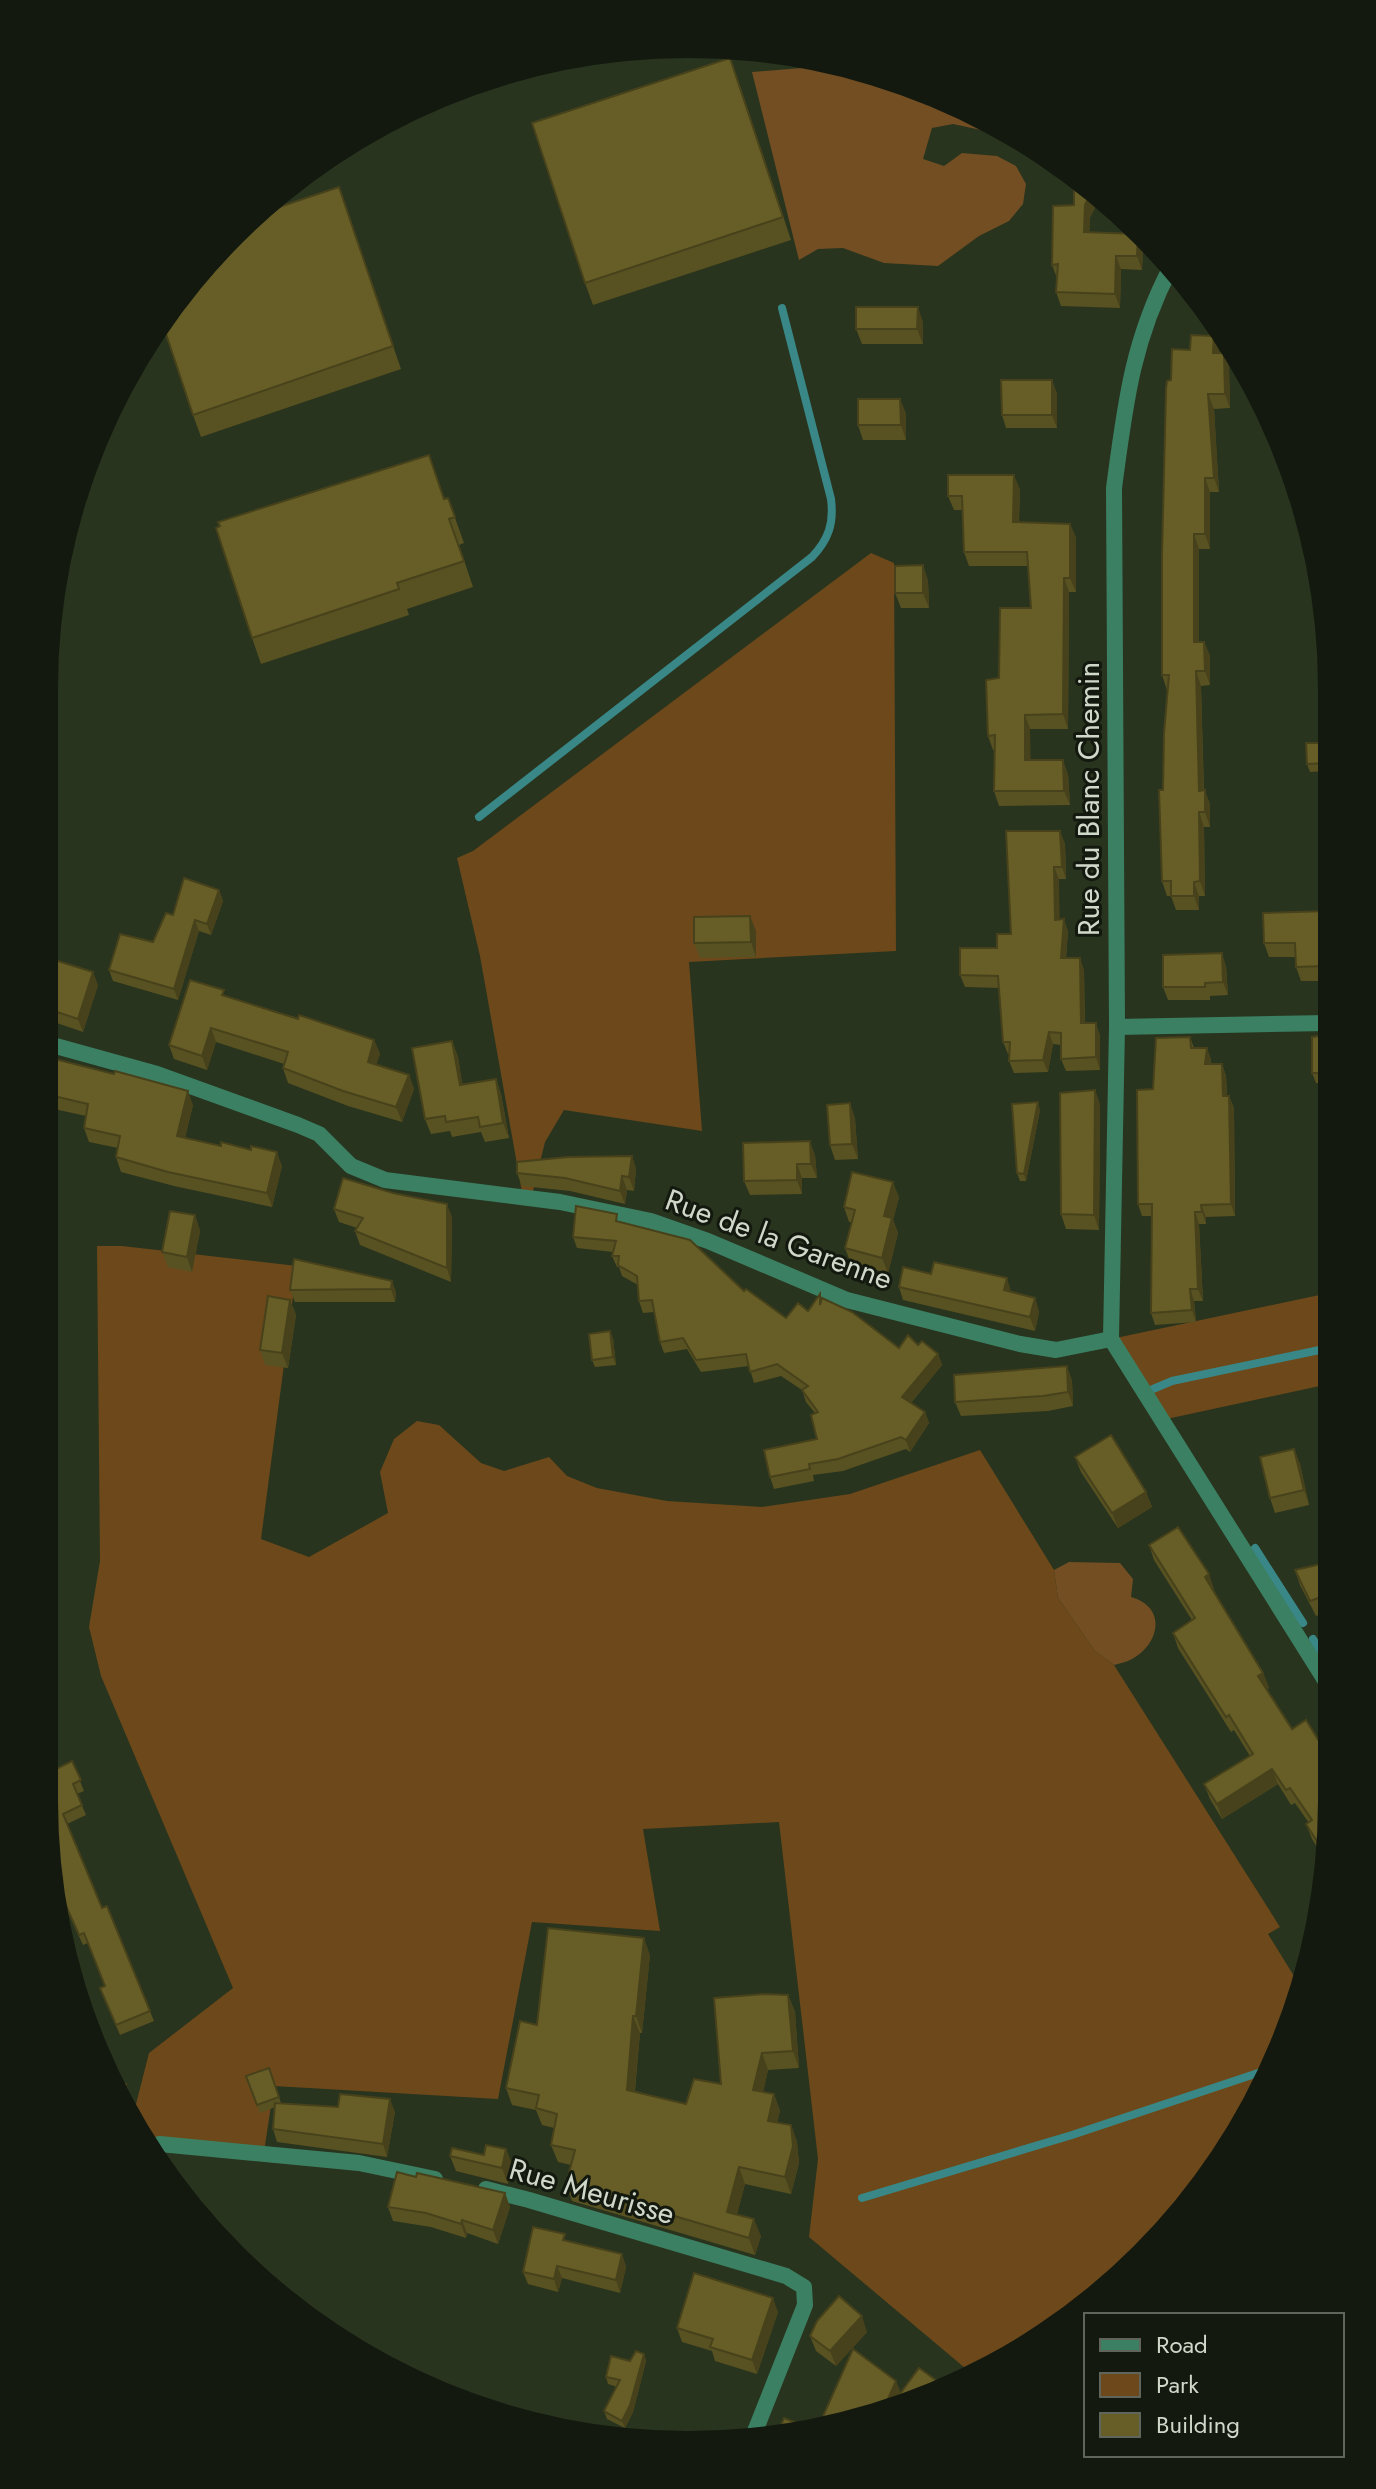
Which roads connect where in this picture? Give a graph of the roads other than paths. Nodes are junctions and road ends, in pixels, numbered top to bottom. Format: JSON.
{"nodes":[{"id":1,"x":1166,"y":277,"type":"edge"},
{"id":2,"x":1318,"y":1023,"type":"edge"},
{"id":3,"x":1117,"y":1027,"type":"junction"},
{"id":4,"x":58,"y":1047,"type":"edge"},
{"id":5,"x":1111,"y":1339,"type":"junction"},
{"id":6,"x":1318,"y":1669,"type":"edge"},
{"id":7,"x":160,"y":2144,"type":"edge"},
{"id":8,"x":757,"y":2427,"type":"edge"}],
"edges":[{"from":1,"to":3,"type":"street","name":"Rue du Blanc Chemin"},
{"from":2,"to":3,"type":"street"},
{"from":3,"to":5,"type":"street","name":"Rue du Blanc Chemin"},
{"from":4,"to":5,"type":"street","name":"Rue de la Garenne"},
{"from":5,"to":6,"type":"street"},
{"from":7,"to":8,"type":"street","name":"Rue Meurisse"}]}
